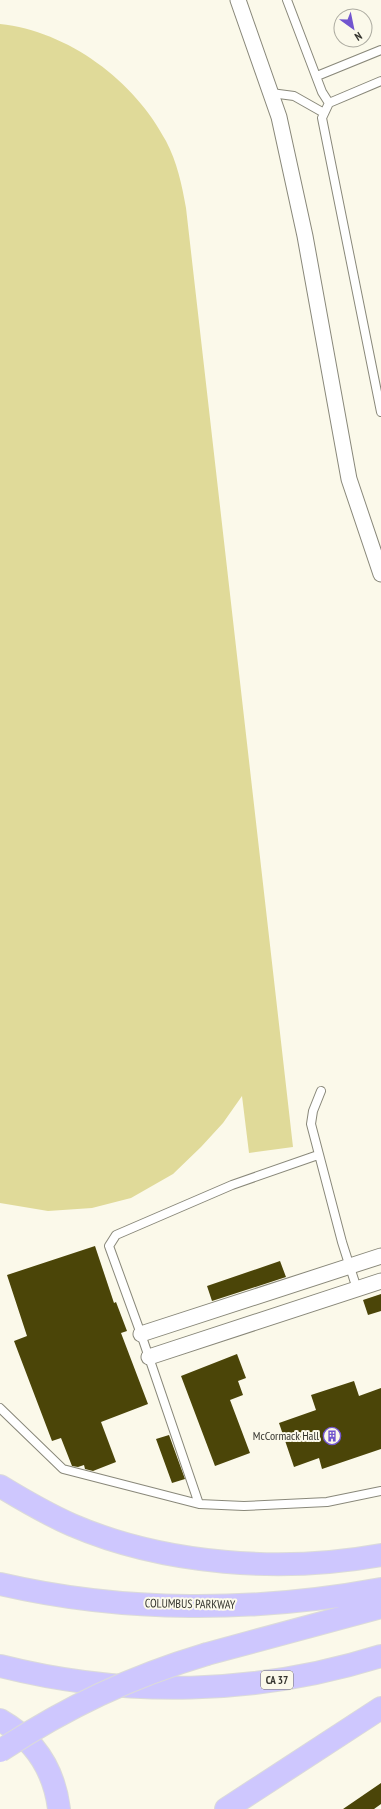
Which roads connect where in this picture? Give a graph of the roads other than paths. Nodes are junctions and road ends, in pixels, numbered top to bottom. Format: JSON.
{"nodes":[{"id":1,"x":238,"y":0,"type":"edge"},
{"id":2,"x":287,"y":0,"type":"edge"},
{"id":3,"x":381,"y":52,"type":"edge"},
{"id":4,"x":317,"y":76,"type":"junction"},
{"id":5,"x":381,"y":81,"type":"edge"},
{"id":6,"x":271,"y":93,"type":"junction"},
{"id":7,"x":329,"y":103,"type":"junction"},
{"id":8,"x":324,"y":113,"type":"junction"},
{"id":9,"x":381,"y":412,"type":"edge"},
{"id":10,"x":381,"y":574,"type":"edge"},
{"id":11,"x":320,"y":1091,"type":"dead end"},
{"id":12,"x":318,"y":1155,"type":"junction"},
{"id":13,"x":381,"y":1256,"type":"edge"},
{"id":14,"x":350,"y":1266,"type":"junction"},
{"id":15,"x":381,"y":1281,"type":"edge"},
{"id":16,"x":357,"y":1289,"type":"junction"},
{"id":17,"x":141,"y":1334,"type":"junction"},
{"id":18,"x":149,"y":1357,"type":"junction"},
{"id":19,"x":0,"y":1408,"type":"edge"},
{"id":20,"x":0,"y":1486,"type":"edge"},
{"id":21,"x":381,"y":1491,"type":"edge"},
{"id":22,"x":198,"y":1504,"type":"junction"},
{"id":23,"x":381,"y":1555,"type":"edge"},
{"id":24,"x":0,"y":1584,"type":"edge"},
{"id":25,"x":381,"y":1589,"type":"edge"},
{"id":26,"x":381,"y":1607,"type":"edge"},
{"id":27,"x":381,"y":1656,"type":"edge"},
{"id":28,"x":0,"y":1666,"type":"edge"},
{"id":29,"x":0,"y":1681,"type":"edge"},
{"id":30,"x":171,"y":1689,"type":"junction"},
{"id":31,"x":381,"y":1708,"type":"edge"},
{"id":32,"x":0,"y":1720,"type":"edge"},
{"id":33,"x":0,"y":1750,"type":"edge"},
{"id":34,"x":59,"y":1809,"type":"edge"},
{"id":35,"x":226,"y":1809,"type":"edge"}],
"edges":[{"from":1,"to":6,"type":"street"},
{"from":2,"to":4,"type":"lane"},
{"from":3,"to":4,"type":"lane"},
{"from":4,"to":7,"type":"lane"},
{"from":5,"to":7,"type":"lane"},
{"from":6,"to":8,"type":"lane"},
{"from":6,"to":10,"type":"street"},
{"from":7,"to":8,"type":"lane"},
{"from":8,"to":9,"type":"lane"},
{"from":11,"to":12,"type":"lane"},
{"from":12,"to":14,"type":"lane"},
{"from":12,"to":17,"type":"lane"},
{"from":13,"to":14,"type":"street"},
{"from":14,"to":16,"type":"lane"},
{"from":14,"to":17,"type":"street"},
{"from":15,"to":16,"type":"street"},
{"from":16,"to":18,"type":"street"},
{"from":17,"to":18,"type":"lane"},
{"from":18,"to":22,"type":"lane"},
{"from":19,"to":22,"type":"lane"},
{"from":20,"to":23,"type":"highway"},
{"from":21,"to":22,"type":"lane"},
{"from":24,"to":25,"type":"highway","name":"COLUMBUS PARKWAY"},
{"from":26,"to":33,"type":"highway","bridge":true},
{"from":27,"to":30,"type":"highway","number":"CA 37"},
{"from":28,"to":30,"type":"highway"},
{"from":29,"to":30,"type":"highway"},
{"from":31,"to":35,"type":"highway"},
{"from":32,"to":34,"type":"highway"}]}
